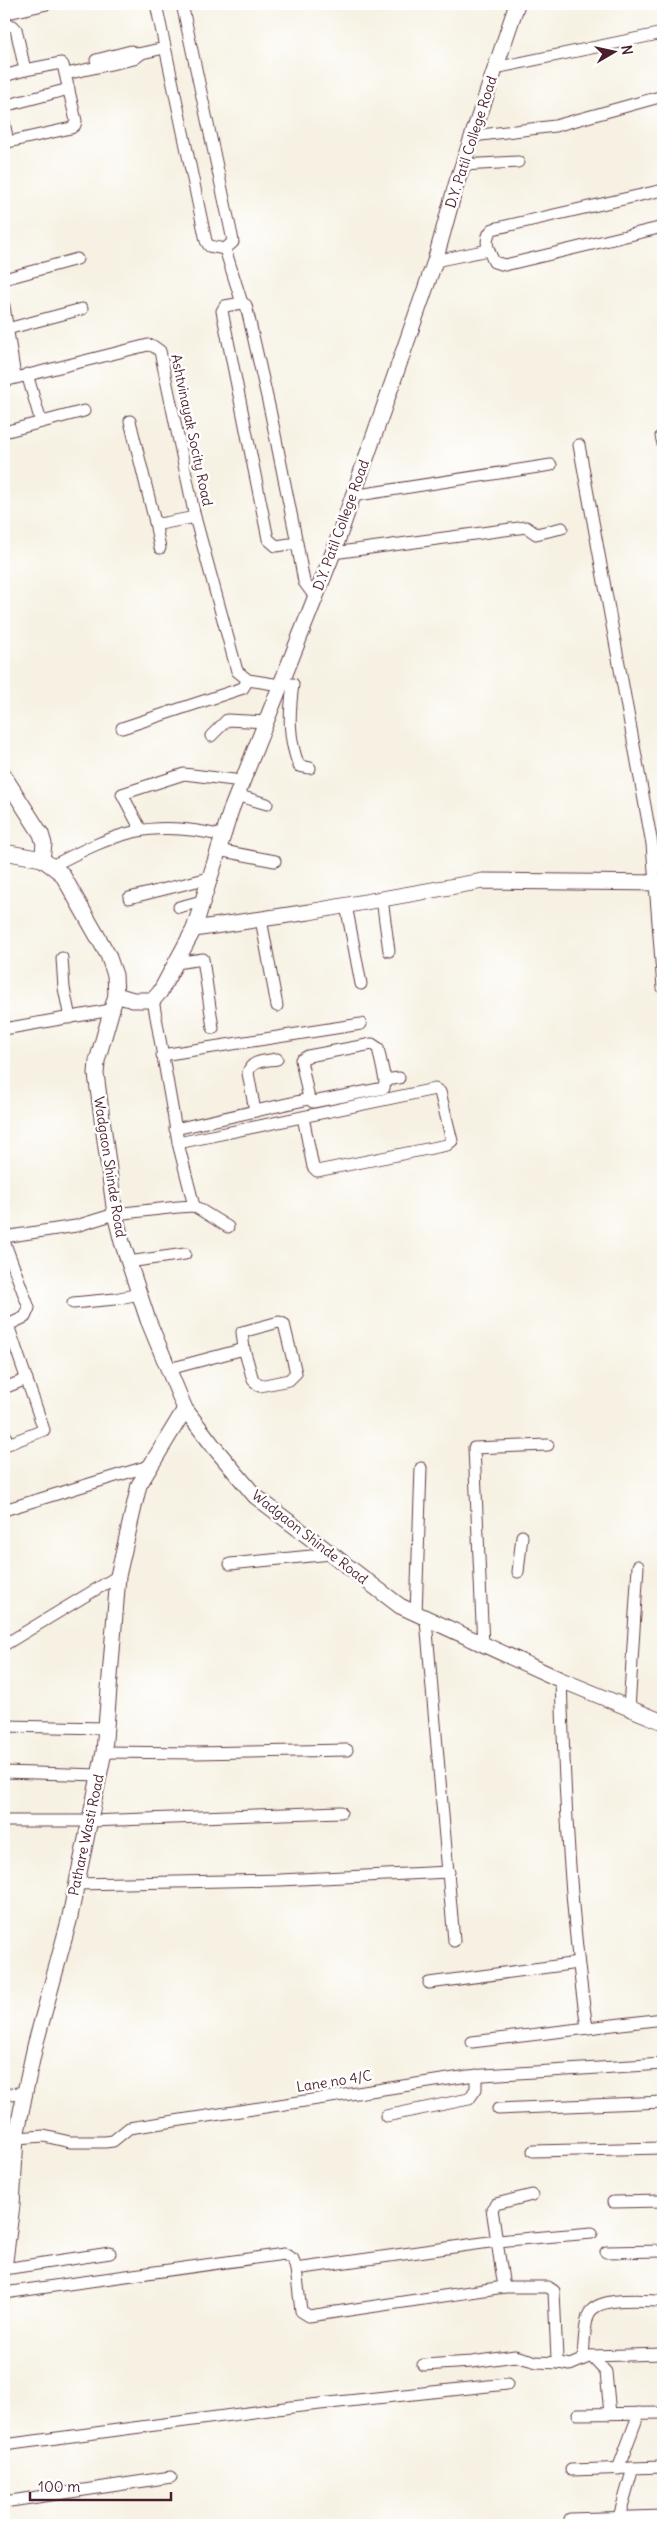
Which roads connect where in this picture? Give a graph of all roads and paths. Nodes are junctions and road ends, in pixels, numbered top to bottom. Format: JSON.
{"nodes":[{"id":1,"x":47,"y":4,"type":"edge"},
{"id":2,"x":152,"y":4,"type":"edge"},
{"id":3,"x":156,"y":4,"type":"edge"},
{"id":4,"x":182,"y":4,"type":"edge"},
{"id":5,"x":517,"y":4,"type":"edge"},
{"id":6,"x":4,"y":14,"type":"edge"},
{"id":7,"x":4,"y":25,"type":"edge"},
{"id":8,"x":663,"y":33,"type":"edge"},
{"id":9,"x":160,"y":49,"type":"junction"},
{"id":10,"x":495,"y":68,"type":"junction"},
{"id":11,"x":25,"y":70,"type":"junction"},
{"id":12,"x":66,"y":71,"type":"junction"},
{"id":13,"x":4,"y":76,"type":"edge"},
{"id":14,"x":70,"y":89,"type":"junction"},
{"id":15,"x":663,"y":96,"type":"edge"},
{"id":16,"x":4,"y":106,"type":"edge"},
{"id":17,"x":4,"y":122,"type":"edge"},
{"id":18,"x":472,"y":136,"type":"junction"},
{"id":19,"x":6,"y":143,"type":"edge"},
{"id":20,"x":182,"y":151,"type":"dead end"},
{"id":21,"x":518,"y":162,"type":"dead end"},
{"id":22,"x":463,"y":165,"type":"junction"},
{"id":23,"x":663,"y":190,"type":"edge"},
{"id":24,"x":663,"y":227,"type":"edge"},
{"id":25,"x":225,"y":249,"type":"junction"},
{"id":26,"x":488,"y":250,"type":"junction"},
{"id":27,"x":77,"y":259,"type":"dead end"},
{"id":28,"x":435,"y":261,"type":"junction"},
{"id":29,"x":4,"y":279,"type":"edge"},
{"id":30,"x":242,"y":303,"type":"junction"},
{"id":31,"x":4,"y":306,"type":"edge"},
{"id":32,"x":82,"y":309,"type":"dead end"},
{"id":33,"x":7,"y":329,"type":"junction"},
{"id":34,"x":27,"y":374,"type":"junction"},
{"id":35,"x":9,"y":379,"type":"edge"},
{"id":36,"x":84,"y":410,"type":"dead end"},
{"id":37,"x":130,"y":421,"type":"dead end"},
{"id":38,"x":40,"y":422,"type":"junction"},
{"id":39,"x":4,"y":432,"type":"edge"},
{"id":40,"x":579,"y":445,"type":"dead end"},
{"id":41,"x":552,"y":465,"type":"dead end"},
{"id":42,"x":352,"y":496,"type":"junction"},
{"id":43,"x":195,"y":516,"type":"junction"},
{"id":44,"x":155,"y":522,"type":"junction"},
{"id":45,"x":562,"y":528,"type":"dead end"},
{"id":46,"x":297,"y":543,"type":"junction"},
{"id":47,"x":160,"y":548,"type":"dead end"},
{"id":48,"x":333,"y":553,"type":"junction"},
{"id":49,"x":315,"y":597,"type":"junction"},
{"id":50,"x":248,"y":680,"type":"junction"},
{"id":51,"x":286,"y":685,"type":"junction"},
{"id":52,"x":266,"y":722,"type":"junction"},
{"id":53,"x":122,"y":728,"type":"dead end"},
{"id":54,"x":211,"y":736,"type":"dead end"},
{"id":55,"x":310,"y":768,"type":"dead end"},
{"id":56,"x":4,"y":776,"type":"edge"},
{"id":57,"x":239,"y":788,"type":"junction"},
{"id":58,"x":267,"y":804,"type":"dead end"},
{"id":59,"x":141,"y":830,"type":"junction"},
{"id":60,"x":220,"y":843,"type":"junction"},
{"id":61,"x":4,"y":852,"type":"edge"},
{"id":62,"x":275,"y":861,"type":"dead end"},
{"id":63,"x":47,"y":862,"type":"junction"},
{"id":64,"x":210,"y":878,"type":"junction"},
{"id":65,"x":659,"y":883,"type":"edge"},
{"id":66,"x":129,"y":898,"type":"dead end"},
{"id":67,"x":382,"y":899,"type":"junction"},
{"id":68,"x":202,"y":901,"type":"junction"},
{"id":69,"x":346,"y":905,"type":"junction"},
{"id":70,"x":179,"y":907,"type":"dead end"},
{"id":71,"x":261,"y":919,"type":"junction"},
{"id":72,"x":194,"y":929,"type":"junction"},
{"id":73,"x":389,"y":951,"type":"dead end"},
{"id":74,"x":62,"y":958,"type":"dead end"},
{"id":75,"x":176,"y":963,"type":"junction"},
{"id":76,"x":361,"y":984,"type":"dead end"},
{"id":77,"x":663,"y":988,"type":"edge"},
{"id":78,"x":116,"y":995,"type":"junction"},
{"id":79,"x":153,"y":1000,"type":"junction"},
{"id":80,"x":277,"y":1006,"type":"dead end"},
{"id":81,"x":111,"y":1010,"type":"junction"},
{"id":82,"x":70,"y":1018,"type":"junction"},
{"id":83,"x":361,"y":1024,"type":"dead end"},
{"id":84,"x":213,"y":1028,"type":"dead end"},
{"id":85,"x":4,"y":1029,"type":"edge"},
{"id":86,"x":162,"y":1055,"type":"junction"},
{"id":87,"x":277,"y":1059,"type":"dead end"},
{"id":88,"x":399,"y":1078,"type":"dead end"},
{"id":89,"x":385,"y":1080,"type":"junction"},
{"id":90,"x":309,"y":1099,"type":"junction"},
{"id":91,"x":255,"y":1111,"type":"junction"},
{"id":92,"x":303,"y":1117,"type":"junction"},
{"id":93,"x":175,"y":1130,"type":"junction"},
{"id":94,"x":178,"y":1142,"type":"junction"},
{"id":95,"x":194,"y":1206,"type":"junction"},
{"id":96,"x":115,"y":1214,"type":"junction"},
{"id":97,"x":228,"y":1227,"type":"dead end"},
{"id":98,"x":4,"y":1237,"type":"edge"},
{"id":99,"x":4,"y":1241,"type":"edge"},
{"id":100,"x":185,"y":1254,"type":"dead end"},
{"id":101,"x":128,"y":1262,"type":"junction"},
{"id":102,"x":139,"y":1294,"type":"junction"},
{"id":103,"x":73,"y":1303,"type":"dead end"},
{"id":104,"x":6,"y":1326,"type":"edge"},
{"id":105,"x":244,"y":1349,"type":"junction"},
{"id":106,"x":169,"y":1370,"type":"junction"},
{"id":107,"x":27,"y":1379,"type":"junction"},
{"id":108,"x":4,"y":1388,"type":"edge"},
{"id":109,"x":185,"y":1409,"type":"junction"},
{"id":110,"x":4,"y":1432,"type":"edge"},
{"id":111,"x":548,"y":1445,"type":"dead end"},
{"id":112,"x":152,"y":1464,"type":"junction"},
{"id":113,"x":421,"y":1468,"type":"dead end"},
{"id":114,"x":4,"y":1510,"type":"edge"},
{"id":115,"x":522,"y":1536,"type":"dead end"},
{"id":116,"x":331,"y":1554,"type":"junction"},
{"id":117,"x":230,"y":1564,"type":"dead end"},
{"id":118,"x":638,"y":1566,"type":"dead end"},
{"id":119,"x":518,"y":1572,"type":"dead end"},
{"id":120,"x":118,"y":1576,"type":"junction"},
{"id":121,"x":421,"y":1617,"type":"junction"},
{"id":122,"x":4,"y":1645,"type":"edge"},
{"id":123,"x":483,"y":1645,"type":"junction"},
{"id":124,"x":560,"y":1680,"type":"junction"},
{"id":125,"x":629,"y":1708,"type":"junction"},
{"id":126,"x":663,"y":1722,"type":"edge"},
{"id":127,"x":4,"y":1726,"type":"edge"},
{"id":128,"x":105,"y":1728,"type":"junction"},
{"id":129,"x":347,"y":1750,"type":"dead end"},
{"id":130,"x":104,"y":1752,"type":"junction"},
{"id":131,"x":4,"y":1772,"type":"edge"},
{"id":132,"x":99,"y":1775,"type":"junction"},
{"id":133,"x":340,"y":1812,"type":"dead end"},
{"id":134,"x":4,"y":1821,"type":"edge"},
{"id":135,"x":90,"y":1821,"type":"junction"},
{"id":136,"x":449,"y":1872,"type":"junction"},
{"id":137,"x":76,"y":1884,"type":"junction"},
{"id":138,"x":454,"y":1941,"type":"dead end"},
{"id":139,"x":578,"y":1963,"type":"junction"},
{"id":140,"x":429,"y":1983,"type":"dead end"},
{"id":141,"x":663,"y":2019,"type":"edge"},
{"id":142,"x":587,"y":2028,"type":"junction"},
{"id":143,"x":472,"y":2042,"type":"dead end"},
{"id":144,"x":663,"y":2064,"type":"edge"},
{"id":145,"x":476,"y":2075,"type":"junction"},
{"id":146,"x":24,"y":2092,"type":"junction"},
{"id":147,"x":4,"y":2095,"type":"edge"},
{"id":148,"x":663,"y":2102,"type":"edge"},
{"id":149,"x":498,"y":2109,"type":"dead end"},
{"id":150,"x":386,"y":2116,"type":"dead end"},
{"id":151,"x":10,"y":2138,"type":"edge"},
{"id":152,"x":663,"y":2148,"type":"edge"},
{"id":153,"x":532,"y":2151,"type":"dead end"},
{"id":154,"x":532,"y":2195,"type":"dead end"},
{"id":155,"x":663,"y":2201,"type":"edge"},
{"id":156,"x":613,"y":2202,"type":"dead end"},
{"id":157,"x":8,"y":2205,"type":"edge"},
{"id":158,"x":592,"y":2233,"type":"dead end"},
{"id":159,"x":497,"y":2241,"type":"junction"},
{"id":160,"x":663,"y":2251,"type":"edge"},
{"id":161,"x":606,"y":2252,"type":"dead end"},
{"id":162,"x":110,"y":2253,"type":"dead end"},
{"id":163,"x":4,"y":2269,"type":"edge"},
{"id":164,"x":296,"y":2269,"type":"junction"},
{"id":165,"x":504,"y":2287,"type":"junction"},
{"id":166,"x":4,"y":2293,"type":"edge"},
{"id":167,"x":663,"y":2301,"type":"edge"},
{"id":168,"x":663,"y":2354,"type":"edge"},
{"id":169,"x":587,"y":2357,"type":"junction"},
{"id":170,"x":560,"y":2363,"type":"junction"},
{"id":171,"x":423,"y":2365,"type":"dead end"},
{"id":172,"x":508,"y":2384,"type":"dead end"},
{"id":173,"x":639,"y":2413,"type":"junction"},
{"id":174,"x":663,"y":2413,"type":"edge"},
{"id":175,"x":578,"y":2414,"type":"dead end"},
{"id":176,"x":610,"y":2414,"type":"junction"},
{"id":177,"x":4,"y":2445,"type":"edge"},
{"id":178,"x":663,"y":2467,"type":"edge"},
{"id":179,"x":633,"y":2468,"type":"junction"},
{"id":180,"x":618,"y":2469,"type":"junction"},
{"id":181,"x":571,"y":2470,"type":"dead end"},
{"id":182,"x":171,"y":2477,"type":"dead end"},
{"id":183,"x":4,"y":2502,"type":"edge"},
{"id":184,"x":663,"y":2516,"type":"edge"},
{"id":185,"x":619,"y":2517,"type":"junction"},
{"id":186,"x":570,"y":2518,"type":"dead end"}],
"edges":[{"from":1,"to":6,"type":"street"},
{"from":2,"to":9,"type":"street"},
{"from":3,"to":25,"type":"street"},
{"from":4,"to":25,"type":"street"},
{"from":5,"to":10,"type":"street","name":"D.Y. Patil College Road"},
{"from":7,"to":11,"type":"street"},
{"from":8,"to":10,"type":"street"},
{"from":9,"to":12,"type":"street"},
{"from":9,"to":20,"type":"street"},
{"from":10,"to":18,"type":"street","name":"D.Y. Patil College Road"},
{"from":11,"to":12,"type":"street"},
{"from":11,"to":13,"type":"street"},
{"from":12,"to":14,"type":"street"},
{"from":14,"to":16,"type":"street"},
{"from":14,"to":19,"type":"street"},
{"from":15,"to":18,"type":"street"},
{"from":17,"to":19,"type":"street"},
{"from":18,"to":22,"type":"street","name":"D.Y. Patil College Road"},
{"from":21,"to":22,"type":"street"},
{"from":22,"to":28,"type":"street","name":"D.Y. Patil College Road"},
{"from":23,"to":26,"type":"street"},
{"from":24,"to":26,"type":"street"},
{"from":25,"to":30,"type":"street"},
{"from":26,"to":28,"type":"street"},
{"from":27,"to":29,"type":"street"},
{"from":28,"to":42,"type":"street","name":"D.Y. Patil College Road"},
{"from":30,"to":46,"type":"street"},
{"from":30,"to":46,"type":"street"},
{"from":31,"to":33,"type":"street"},
{"from":32,"to":33,"type":"street"},
{"from":33,"to":35,"type":"street"},
{"from":34,"to":35,"type":"street","name":"Ashtvinayak Socity Road"},
{"from":34,"to":38,"type":"street"},
{"from":34,"to":43,"type":"street","name":"Ashtvinayak Socity Road"},
{"from":36,"to":38,"type":"street"},
{"from":37,"to":44,"type":"street"},
{"from":38,"to":39,"type":"street"},
{"from":40,"to":65,"type":"street"},
{"from":41,"to":42,"type":"street"},
{"from":42,"to":48,"type":"street","name":"D.Y. Patil College Road"},
{"from":43,"to":44,"type":"street"},
{"from":43,"to":50,"type":"street","name":"Ashtvinayak Socity Road"},
{"from":44,"to":47,"type":"street"},
{"from":45,"to":48,"type":"street"},
{"from":46,"to":49,"type":"street"},
{"from":48,"to":49,"type":"street","name":"D.Y. Patil College Road"},
{"from":49,"to":51,"type":"street","name":"D.Y. Patil College Road"},
{"from":50,"to":51,"type":"street"},
{"from":50,"to":53,"type":"street"},
{"from":51,"to":52,"type":"street","name":"D.Y. Patil College Road"},
{"from":51,"to":55,"type":"street"},
{"from":52,"to":54,"type":"street"},
{"from":52,"to":57,"type":"street","name":"D.Y. Patil College Road"},
{"from":56,"to":63,"type":"street"},
{"from":57,"to":58,"type":"street"},
{"from":57,"to":59,"type":"street"},
{"from":57,"to":60,"type":"street","name":"D.Y. Patil College Road"},
{"from":59,"to":60,"type":"street"},
{"from":59,"to":63,"type":"street"},
{"from":60,"to":62,"type":"street"},
{"from":60,"to":64,"type":"street","name":"D.Y. Patil College Road"},
{"from":61,"to":63,"type":"street"},
{"from":63,"to":78,"type":"street"},
{"from":64,"to":66,"type":"street"},
{"from":64,"to":68,"type":"street","name":"D.Y. Patil College Road"},
{"from":65,"to":67,"type":"street"},
{"from":65,"to":77,"type":"street"},
{"from":67,"to":69,"type":"street"},
{"from":67,"to":73,"type":"street"},
{"from":68,"to":70,"type":"street"},
{"from":68,"to":72,"type":"street","name":"D.Y. Patil College Road"},
{"from":69,"to":71,"type":"street"},
{"from":69,"to":76,"type":"street"},
{"from":71,"to":72,"type":"street"},
{"from":71,"to":80,"type":"street"},
{"from":72,"to":75,"type":"street","name":"D.Y. Patil College Road"},
{"from":74,"to":82,"type":"street"},
{"from":75,"to":79,"type":"street","name":"D.Y. Patil College Road"},
{"from":75,"to":84,"type":"street"},
{"from":78,"to":79,"type":"street"},
{"from":78,"to":81,"type":"street","name":"Wadgaon Shinde Road"},
{"from":79,"to":86,"type":"street"},
{"from":81,"to":82,"type":"street"},
{"from":81,"to":96,"type":"street","name":"Wadgaon Shinde Road"},
{"from":82,"to":85,"type":"street"},
{"from":83,"to":86,"type":"street"},
{"from":86,"to":93,"type":"street"},
{"from":87,"to":91,"type":"street"},
{"from":88,"to":89,"type":"street"},
{"from":89,"to":90,"type":"street"},
{"from":89,"to":90,"type":"street"},
{"from":90,"to":91,"type":"street"},
{"from":91,"to":93,"type":"street"},
{"from":92,"to":92,"type":"street"},
{"from":92,"to":94,"type":"street"},
{"from":93,"to":94,"type":"street"},
{"from":94,"to":95,"type":"street"},
{"from":95,"to":96,"type":"street"},
{"from":95,"to":97,"type":"street"},
{"from":96,"to":98,"type":"street"},
{"from":96,"to":101,"type":"street","name":"Wadgaon Shinde Road"},
{"from":99,"to":104,"type":"street"},
{"from":100,"to":101,"type":"street"},
{"from":101,"to":102,"type":"street","name":"Wadgaon Shinde Road"},
{"from":102,"to":103,"type":"street"},
{"from":102,"to":106,"type":"street","name":"Wadgaon Shinde Road"},
{"from":104,"to":107,"type":"street"},
{"from":105,"to":105,"type":"street"},
{"from":105,"to":106,"type":"street"},
{"from":106,"to":109,"type":"street","name":"Wadgaon Shinde Road"},
{"from":107,"to":108,"type":"street"},
{"from":107,"to":110,"type":"street"},
{"from":109,"to":112,"type":"street","name":"Pathare Wasti Road"},
{"from":109,"to":116,"type":"street","name":"Wadgaon Shinde Road"},
{"from":111,"to":123,"type":"street"},
{"from":112,"to":114,"type":"street"},
{"from":112,"to":120,"type":"street","name":"Pathare Wasti Road"},
{"from":113,"to":121,"type":"street"},
{"from":115,"to":119,"type":"street"},
{"from":116,"to":117,"type":"street"},
{"from":116,"to":121,"type":"street","name":"Wadgaon Shinde Road"},
{"from":118,"to":125,"type":"street"},
{"from":120,"to":122,"type":"street"},
{"from":120,"to":128,"type":"street","name":"Pathare Wasti Road"},
{"from":121,"to":123,"type":"street","name":"Wadgaon Shinde Road"},
{"from":121,"to":136,"type":"street"},
{"from":123,"to":124,"type":"street","name":"Wadgaon Shinde Road"},
{"from":124,"to":125,"type":"street","name":"Wadgaon Shinde Road"},
{"from":124,"to":139,"type":"street"},
{"from":125,"to":126,"type":"street","name":"Wadgaon Shinde Road"},
{"from":127,"to":128,"type":"street"},
{"from":128,"to":130,"type":"street","name":"Pathare Wasti Road"},
{"from":129,"to":130,"type":"street"},
{"from":130,"to":132,"type":"street","name":"Pathare Wasti Road"},
{"from":131,"to":132,"type":"street"},
{"from":132,"to":135,"type":"street","name":"Pathare Wasti Road"},
{"from":133,"to":135,"type":"street"},
{"from":134,"to":135,"type":"street"},
{"from":135,"to":137,"type":"street","name":"Pathare Wasti Road"},
{"from":136,"to":137,"type":"street"},
{"from":136,"to":138,"type":"street"},
{"from":137,"to":146,"type":"street","name":"Pathare Wasti Road"},
{"from":139,"to":140,"type":"street"},
{"from":139,"to":142,"type":"street"},
{"from":141,"to":142,"type":"street"},
{"from":142,"to":143,"type":"street"},
{"from":144,"to":145,"type":"street","name":"Lane no 4/C"},
{"from":145,"to":150,"type":"street"},
{"from":145,"to":151,"type":"street","name":"Lane no 4/C"},
{"from":146,"to":147,"type":"street"},
{"from":146,"to":151,"type":"street","name":"Pathare Wasti Road"},
{"from":148,"to":149,"type":"street"},
{"from":151,"to":157,"type":"street","name":"Pathare Wasti Road"},
{"from":152,"to":153,"type":"street"},
{"from":154,"to":159,"type":"street"},
{"from":155,"to":156,"type":"street"},
{"from":157,"to":163,"type":"street","name":"Pathare Wasti Road"},
{"from":158,"to":159,"type":"street"},
{"from":159,"to":164,"type":"street"},
{"from":159,"to":165,"type":"street"},
{"from":160,"to":161,"type":"street"},
{"from":162,"to":163,"type":"street"},
{"from":164,"to":165,"type":"street"},
{"from":164,"to":166,"type":"street"},
{"from":165,"to":170,"type":"street"},
{"from":167,"to":169,"type":"street"},
{"from":168,"to":169,"type":"street"},
{"from":169,"to":170,"type":"street"},
{"from":169,"to":176,"type":"street"},
{"from":170,"to":171,"type":"street"},
{"from":172,"to":177,"type":"street"},
{"from":173,"to":174,"type":"street"},
{"from":173,"to":176,"type":"street"},
{"from":173,"to":180,"type":"street"},
{"from":175,"to":176,"type":"street"},
{"from":178,"to":179,"type":"street"},
{"from":179,"to":180,"type":"street"},
{"from":179,"to":185,"type":"street"},
{"from":180,"to":181,"type":"street"},
{"from":182,"to":183,"type":"street"},
{"from":184,"to":185,"type":"street"},
{"from":185,"to":186,"type":"street"}]}
